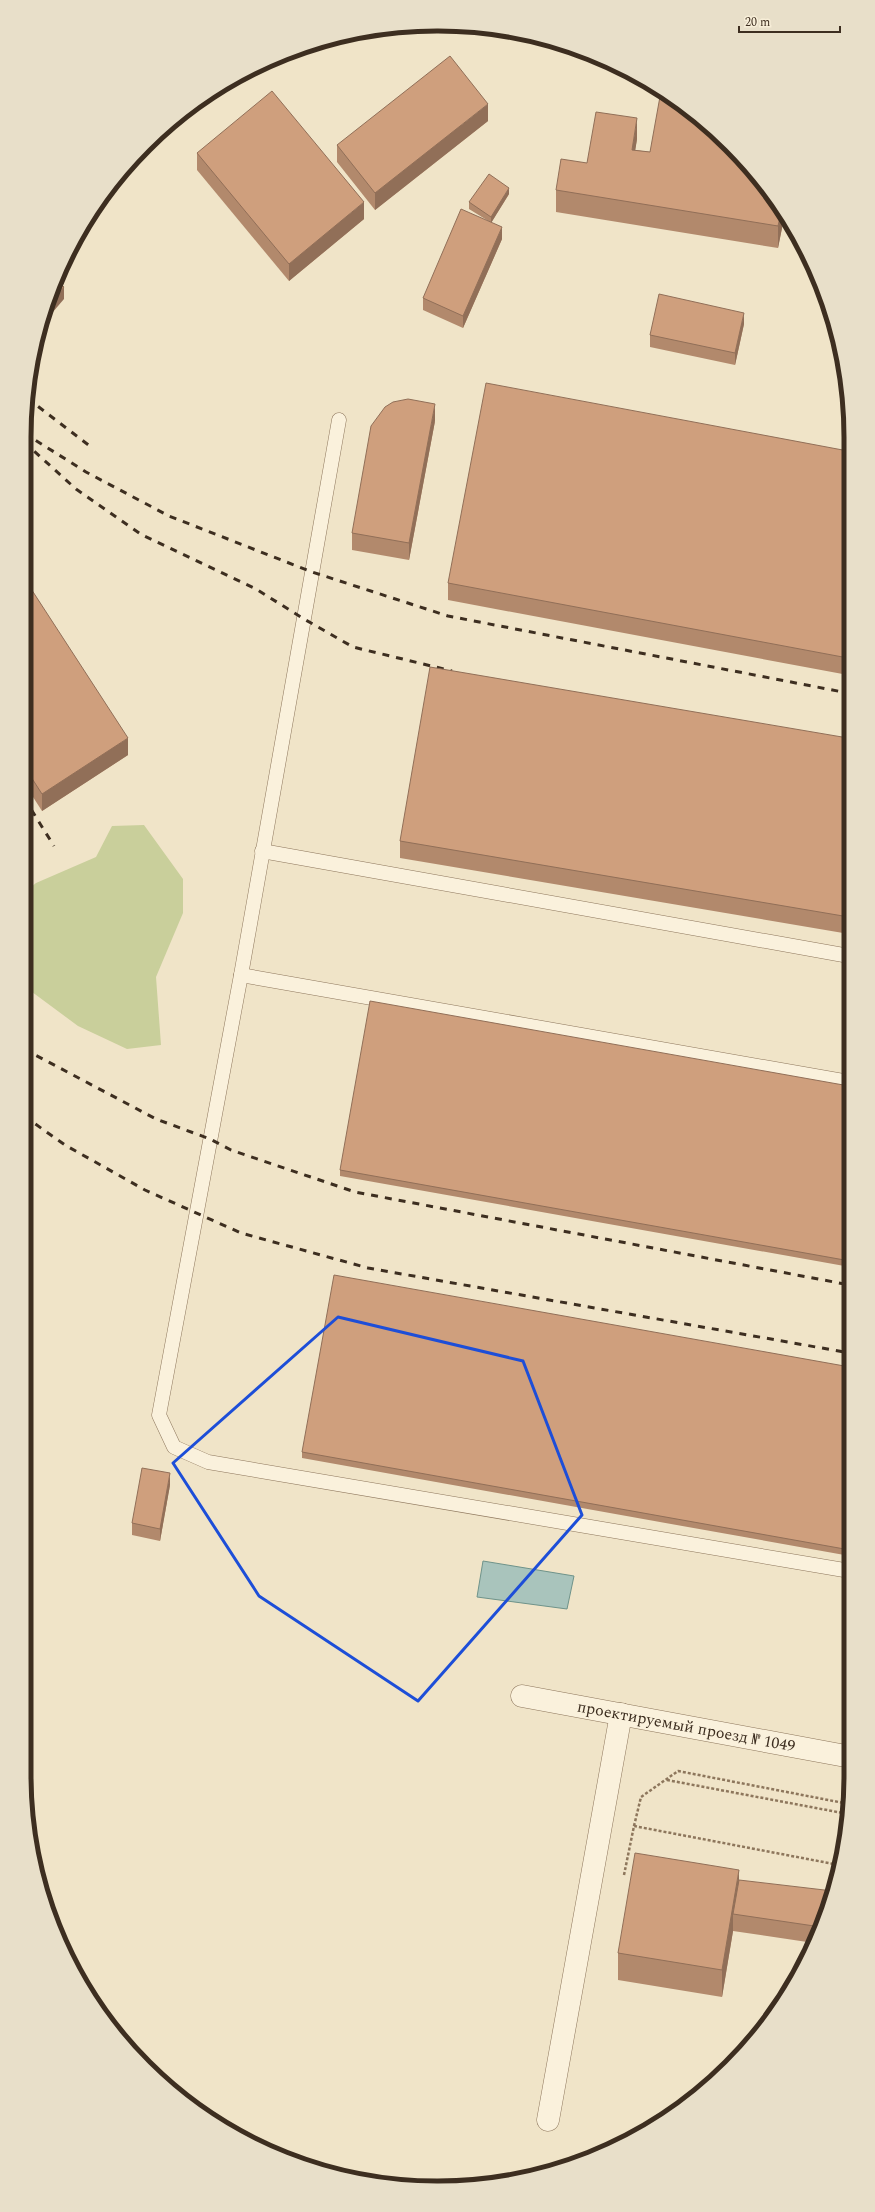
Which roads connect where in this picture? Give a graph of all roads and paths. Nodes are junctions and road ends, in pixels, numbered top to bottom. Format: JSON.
{"nodes":[{"id":1,"x":339,"y":420,"type":"dead end"},
{"id":2,"x":262,"y":851,"type":"junction"},
{"id":3,"x":844,"y":955,"type":"edge"},
{"id":4,"x":241,"y":975,"type":"junction"},
{"id":5,"x":844,"y":1081,"type":"edge"},
{"id":6,"x":844,"y":1570,"type":"edge"},
{"id":7,"x":522,"y":1696,"type":"dead end"},
{"id":8,"x":621,"y":1714,"type":"junction"},
{"id":9,"x":844,"y":1756,"type":"edge"},
{"id":10,"x":666,"y":1780,"type":"junction"},
{"id":11,"x":843,"y":1803,"type":"edge"},
{"id":12,"x":842,"y":1813,"type":"edge"},
{"id":13,"x":634,"y":1826,"type":"junction"},
{"id":14,"x":834,"y":1864,"type":"edge"},
{"id":15,"x":623,"y":1881,"type":"dead end"},
{"id":16,"x":548,"y":2120,"type":"dead end"}],
"edges":[{"from":1,"to":2,"type":"lane"},
{"from":2,"to":3,"type":"lane"},
{"from":2,"to":4,"type":"lane"},
{"from":4,"to":5,"type":"lane"},
{"from":4,"to":6,"type":"lane"},
{"from":7,"to":8,"type":"street","name":"проектируемый проезд № 1049"},
{"from":8,"to":9,"type":"street","name":"проектируемый проезд № 1049"},
{"from":8,"to":16,"type":"street"},
{"from":10,"to":11,"type":"path"},
{"from":10,"to":12,"type":"path"},
{"from":10,"to":13,"type":"path"},
{"from":13,"to":14,"type":"path"},
{"from":13,"to":15,"type":"path"}]}
